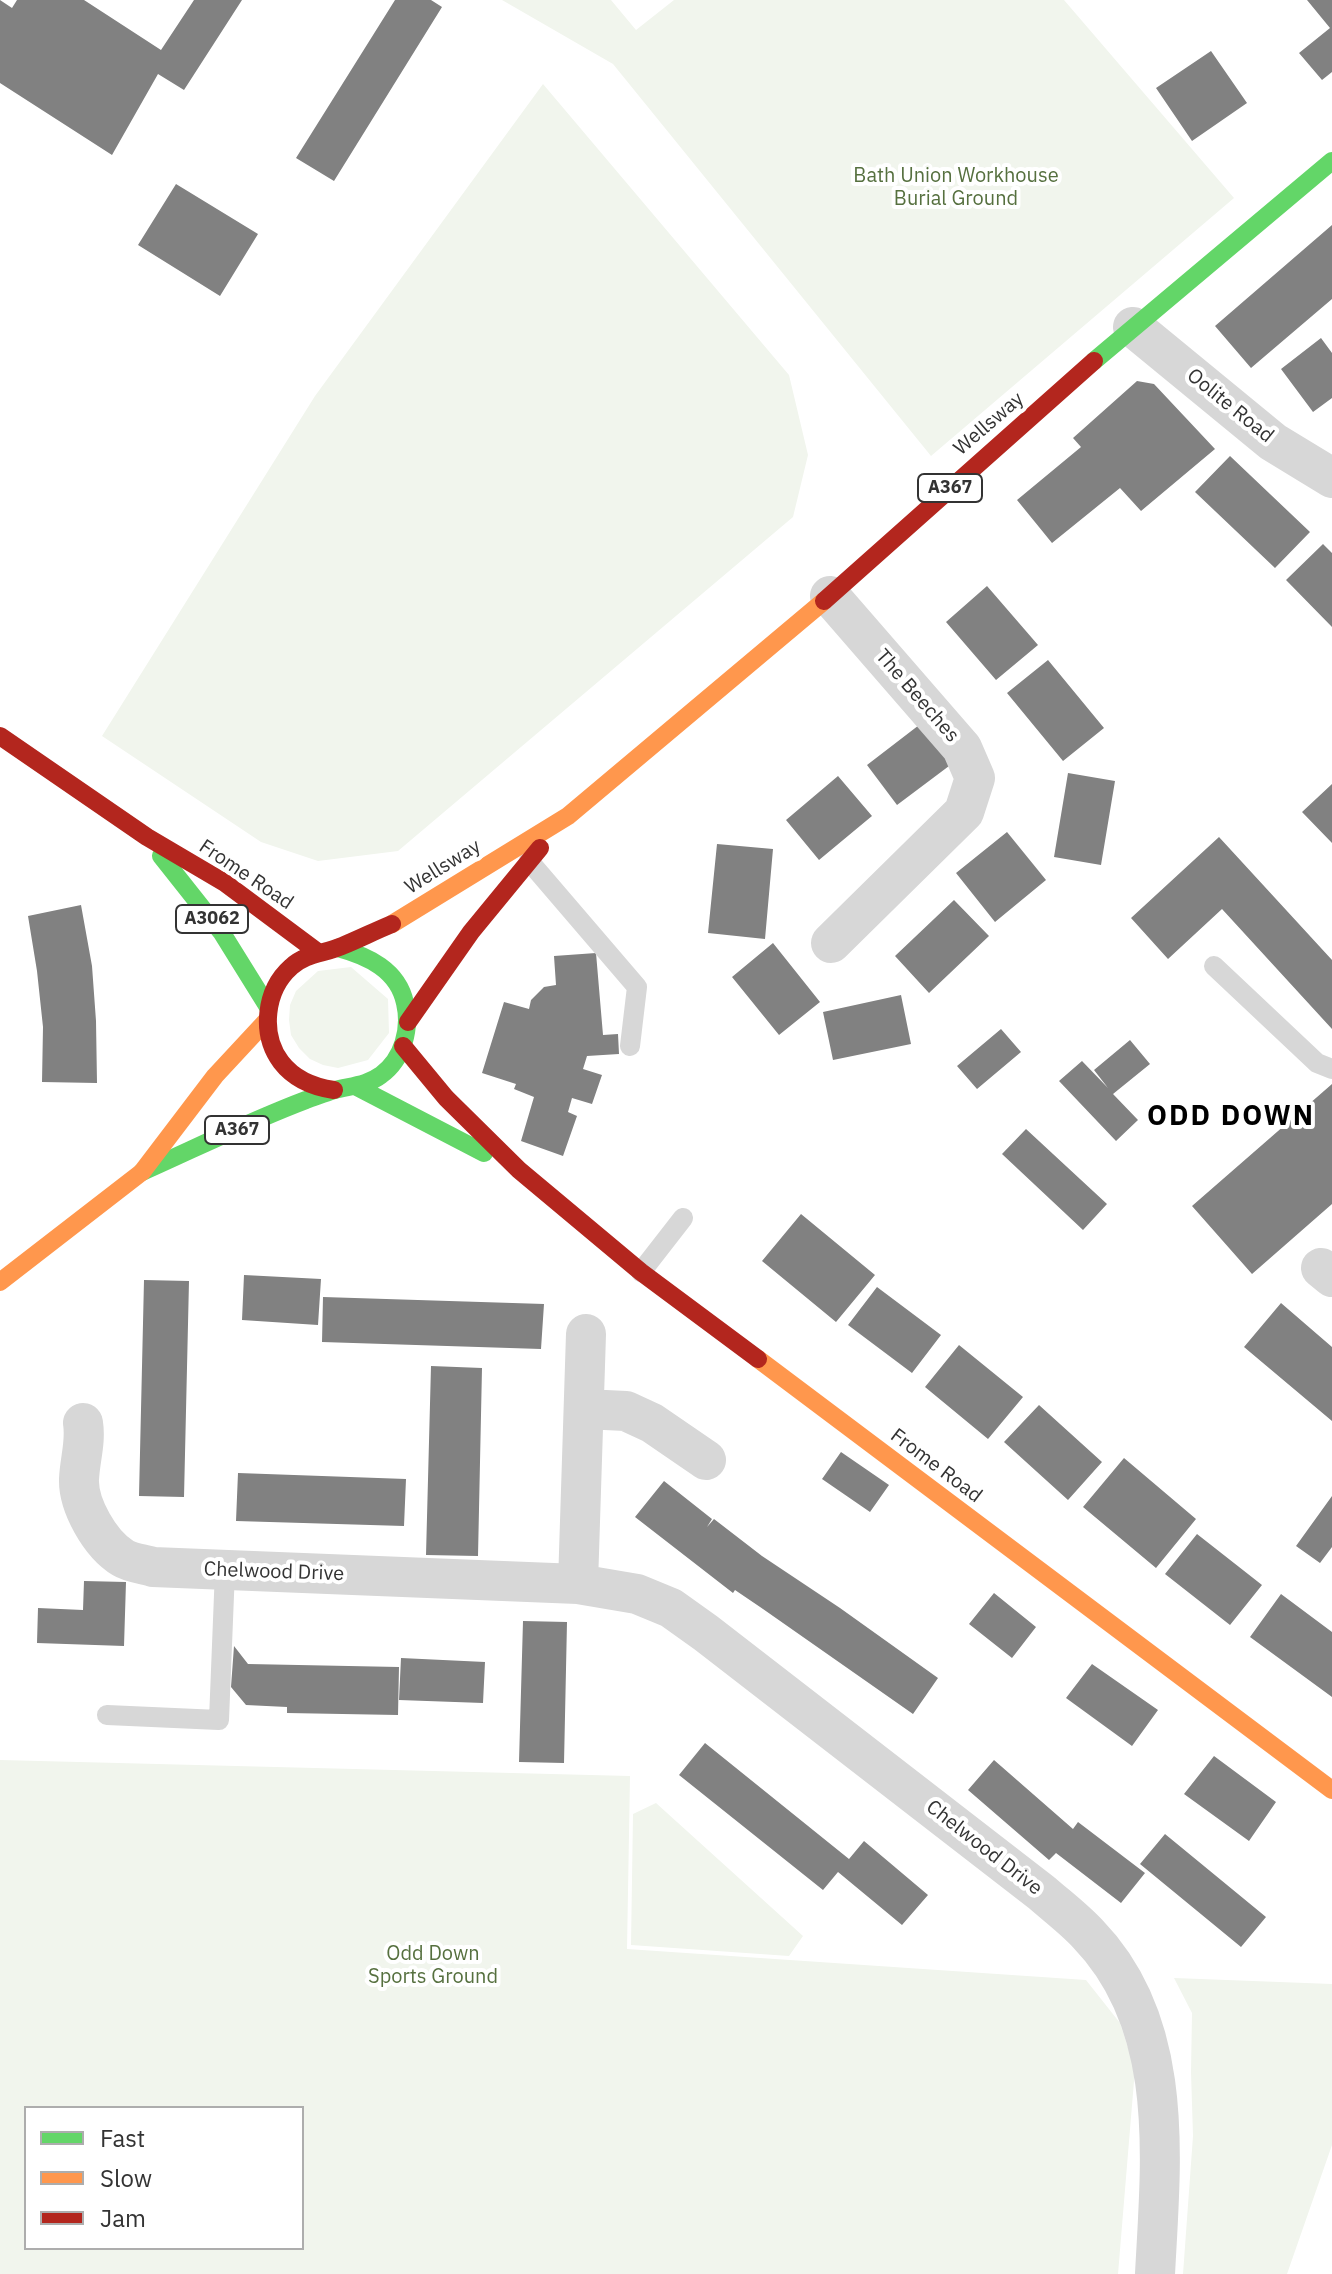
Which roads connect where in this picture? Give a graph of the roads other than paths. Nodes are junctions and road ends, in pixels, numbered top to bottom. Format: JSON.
{"nodes":[{"id":1,"x":1332,"y":161,"type":"edge"},
{"id":2,"x":1133,"y":327,"type":"junction"},
{"id":3,"x":1332,"y":478,"type":"edge"},
{"id":4,"x":830,"y":596,"type":"junction"},
{"id":5,"x":0,"y":736,"type":"edge"},
{"id":6,"x":568,"y":816,"type":"junction"},
{"id":7,"x":147,"y":837,"type":"junction"},
{"id":8,"x":529,"y":861,"type":"junction"},
{"id":9,"x":831,"y":943,"type":"dead end"},
{"id":10,"x":338,"y":948,"type":"junction"},
{"id":11,"x":319,"y":953,"type":"junction"},
{"id":12,"x":1214,"y":966,"type":"dead end"},
{"id":13,"x":267,"y":1014,"type":"junction"},
{"id":14,"x":408,"y":1022,"type":"junction"},
{"id":15,"x":403,"y":1046,"type":"junction"},
{"id":16,"x":630,"y":1046,"type":"dead end"},
{"id":17,"x":1332,"y":1069,"type":"edge"},
{"id":18,"x":357,"y":1087,"type":"junction"},
{"id":19,"x":334,"y":1090,"type":"junction"},
{"id":20,"x":519,"y":1170,"type":"junction"},
{"id":21,"x":142,"y":1172,"type":"junction"},
{"id":22,"x":683,"y":1218,"type":"dead end"},
{"id":23,"x":641,"y":1272,"type":"junction"},
{"id":24,"x":0,"y":1282,"type":"edge"},
{"id":25,"x":586,"y":1334,"type":"dead end"},
{"id":26,"x":584,"y":1409,"type":"junction"},
{"id":27,"x":83,"y":1423,"type":"dead end"},
{"id":28,"x":706,"y":1460,"type":"dead end"},
{"id":29,"x":225,"y":1570,"type":"junction"},
{"id":30,"x":578,"y":1584,"type":"junction"},
{"id":31,"x":107,"y":1715,"type":"dead end"},
{"id":32,"x":1332,"y":1790,"type":"edge"},
{"id":33,"x":1155,"y":2274,"type":"edge"}],
"edges":[{"from":1,"to":2,"type":"main road","name":"Wellsway","number":"A367"},
{"from":2,"to":3,"type":"street","name":"Oolite Road"},
{"from":2,"to":4,"type":"main road","name":"Wellsway","number":"A367"},
{"from":4,"to":6,"type":"main road","name":"Wellsway","number":"A367"},
{"from":4,"to":9,"type":"street","name":"The Beeches"},
{"from":5,"to":7,"type":"main road","name":"Frome Road","number":"A3062"},
{"from":6,"to":8,"type":"main road","name":"Wellsway","number":"A367"},
{"from":6,"to":10,"type":"main road","name":"Wellsway","number":"A367"},
{"from":7,"to":11,"type":"main road","name":"Frome Road","number":"A3062"},
{"from":7,"to":13,"type":"main road","name":"Frome Road","number":"A3062"},
{"from":8,"to":14,"type":"main road","name":"Wellsway","number":"A367"},
{"from":8,"to":16,"type":"lane"},
{"from":10,"to":11,"type":"main road","name":"Wellsway"},
{"from":10,"to":14,"type":"main road","name":"Wellsway"},
{"from":11,"to":13,"type":"main road","name":"Wellsway"},
{"from":12,"to":17,"type":"lane"},
{"from":13,"to":19,"type":"main road","name":"Wellsway"},
{"from":13,"to":21,"type":"main road","name":"Wellsway","number":"A367"},
{"from":14,"to":15,"type":"main road","name":"Wellsway"},
{"from":15,"to":18,"type":"main road","name":"Wellsway"},
{"from":15,"to":20,"type":"main road","name":"Frome Road"},
{"from":18,"to":19,"type":"main road","name":"Wellsway"},
{"from":18,"to":20,"type":"main road","name":"Frome Road"},
{"from":19,"to":21,"type":"main road","name":"Wellsway","number":"A367"},
{"from":20,"to":23,"type":"main road","name":"Frome Road"},
{"from":21,"to":24,"type":"main road","name":"Wellsway","number":"A367"},
{"from":22,"to":23,"type":"lane"},
{"from":23,"to":32,"type":"main road","name":"Frome Road"},
{"from":25,"to":26,"type":"street"},
{"from":26,"to":28,"type":"street"},
{"from":26,"to":30,"type":"street"},
{"from":27,"to":29,"type":"street","name":"Chelwood Drive"},
{"from":29,"to":30,"type":"street","name":"Chelwood Drive"},
{"from":29,"to":31,"type":"lane"},
{"from":30,"to":33,"type":"street","name":"Chelwood Drive"}]}
